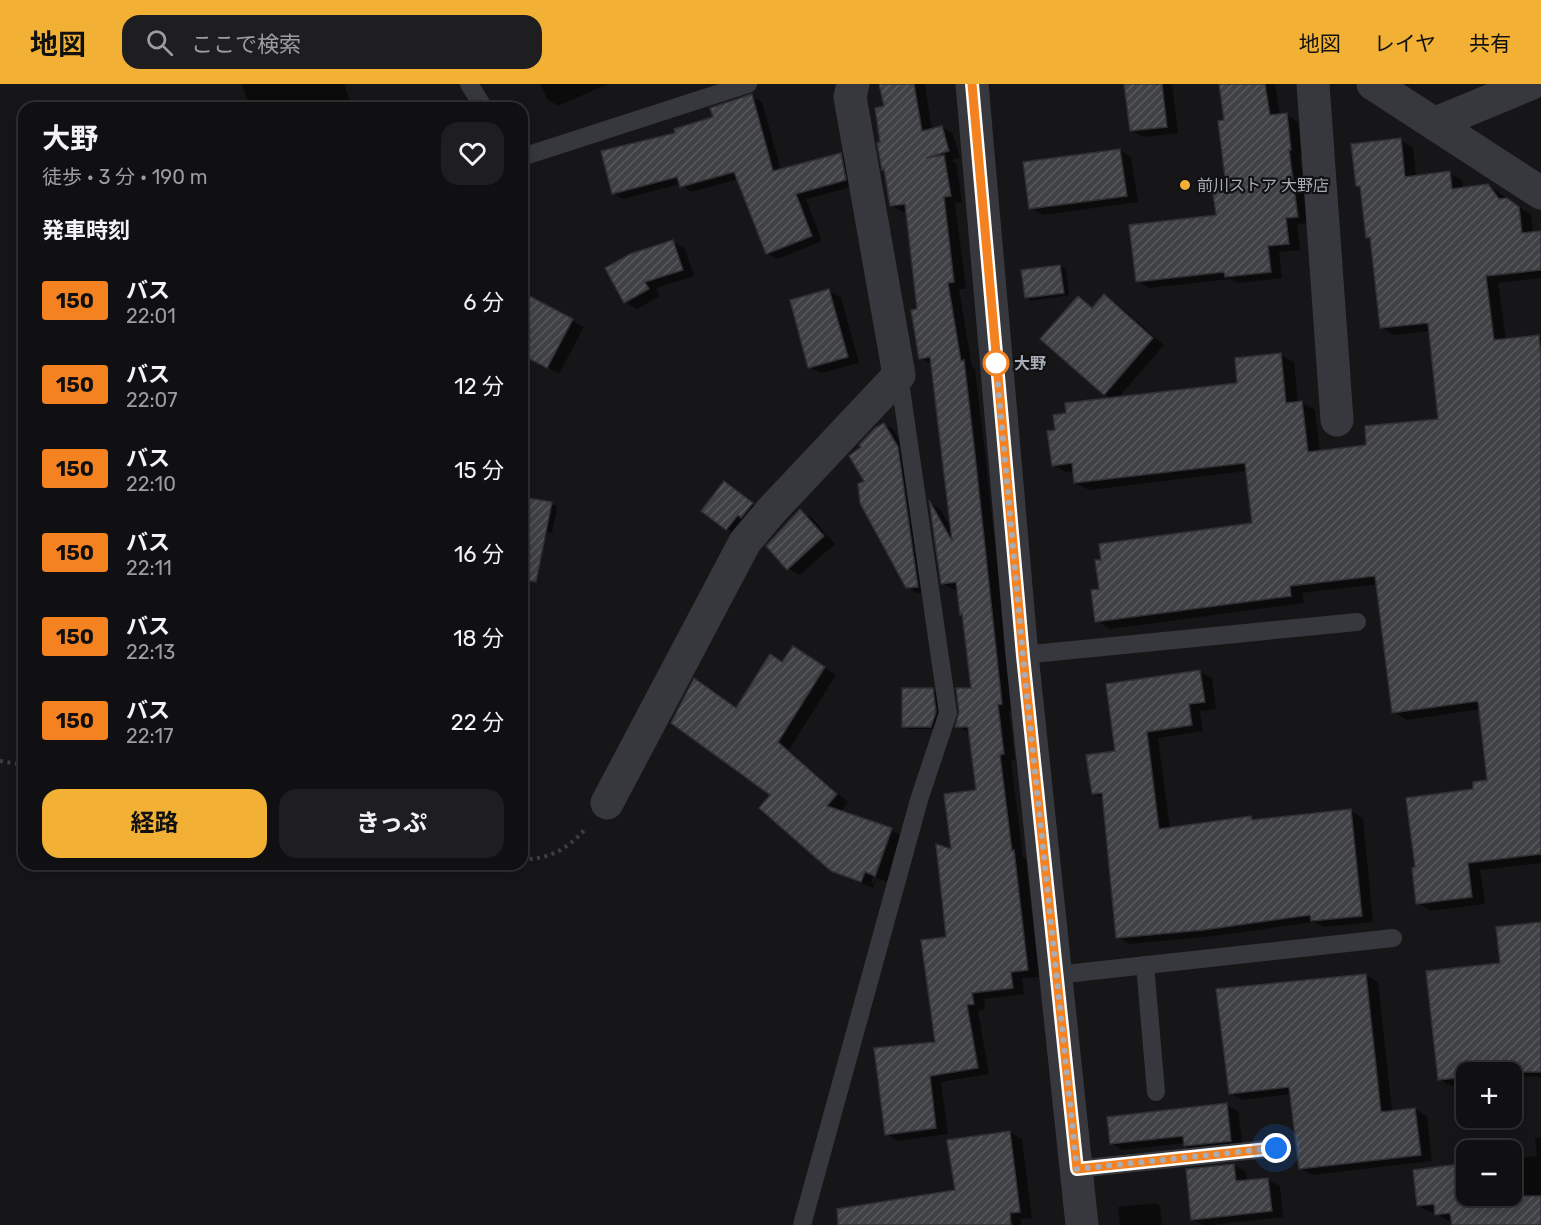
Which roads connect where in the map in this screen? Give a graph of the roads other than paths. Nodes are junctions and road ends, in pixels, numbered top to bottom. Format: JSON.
{"nodes":[{"id":1,"x":469,"y":84,"type":"edge"},
{"id":2,"x":748,"y":84,"type":"edge"},
{"id":3,"x":853,"y":84,"type":"edge"},
{"id":4,"x":972,"y":84,"type":"edge"},
{"id":5,"x":1313,"y":84,"type":"edge"},
{"id":6,"x":1373,"y":84,"type":"edge"},
{"id":7,"x":1530,"y":84,"type":"edge"},
{"id":8,"x":480,"y":102,"type":"edge"},
{"id":9,"x":1436,"y":123,"type":"junction"},
{"id":10,"x":528,"y":156,"type":"edge"},
{"id":11,"x":1541,"y":193,"type":"edge"},
{"id":12,"x":899,"y":375,"type":"junction"},
{"id":13,"x":1336,"y":420,"type":"dead end"},
{"id":14,"x":1357,"y":622,"type":"dead end"},
{"id":15,"x":1023,"y":656,"type":"junction"},
{"id":16,"x":607,"y":803,"type":"road end"},
{"id":17,"x":1393,"y":938,"type":"dead end"},
{"id":18,"x":1145,"y":965,"type":"junction"},
{"id":19,"x":1056,"y":975,"type":"junction"},
{"id":20,"x":1156,"y":1092,"type":"dead end"},
{"id":21,"x":1276,"y":1148,"type":"dead end"},
{"id":22,"x":1077,"y":1169,"type":"junction"},
{"id":23,"x":802,"y":1225,"type":"edge"},
{"id":24,"x":1083,"y":1225,"type":"edge"}],
"edges":[{"from":1,"to":8,"type":"lane"},
{"from":2,"to":10,"type":"lane"},
{"from":3,"to":12,"type":"street"},
{"from":4,"to":15,"type":"street"},
{"from":5,"to":13,"type":"street"},
{"from":6,"to":9,"type":"street"},
{"from":7,"to":9,"type":"street"},
{"from":9,"to":11,"type":"street"},
{"from":12,"to":16,"type":"street"},
{"from":12,"to":23,"type":"lane"},
{"from":14,"to":15,"type":"lane"},
{"from":15,"to":19,"type":"street"},
{"from":17,"to":18,"type":"lane"},
{"from":18,"to":19,"type":"lane"},
{"from":18,"to":20,"type":"lane"},
{"from":19,"to":22,"type":"street"},
{"from":21,"to":22,"type":"lane"},
{"from":22,"to":24,"type":"street"}]}
